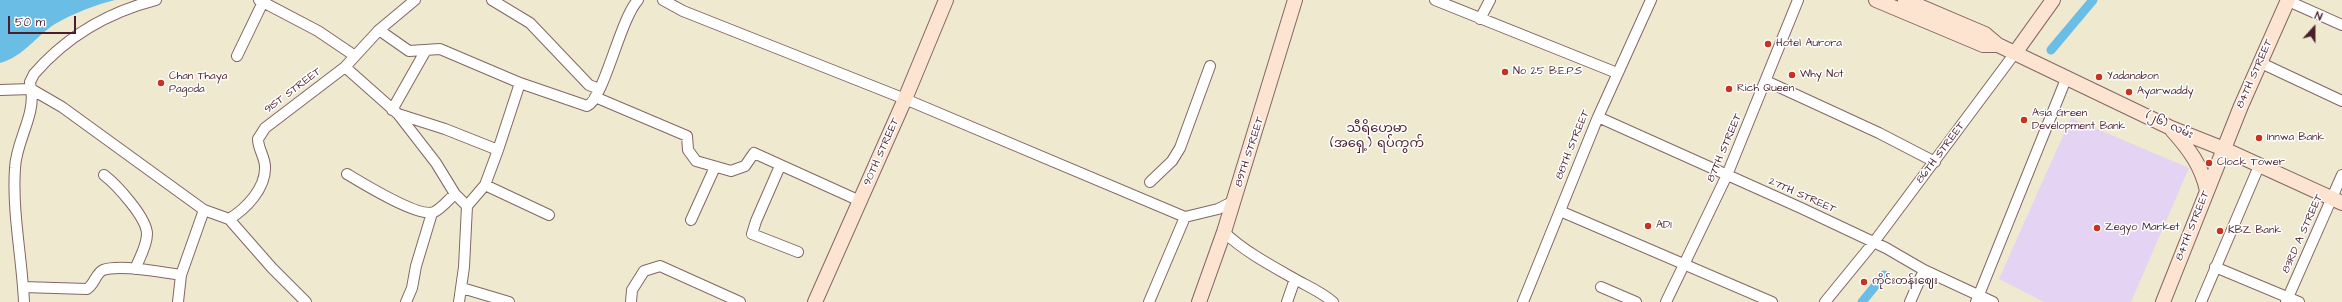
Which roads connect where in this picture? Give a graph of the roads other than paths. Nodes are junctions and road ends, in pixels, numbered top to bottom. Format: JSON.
{"nodes":[{"id":1,"x":156,"y":0,"type":"edge"},
{"id":2,"x":415,"y":0,"type":"edge"},
{"id":3,"x":492,"y":0,"type":"edge"},
{"id":4,"x":638,"y":0,"type":"edge"},
{"id":5,"x":663,"y":0,"type":"edge"},
{"id":6,"x":946,"y":0,"type":"edge"},
{"id":7,"x":1295,"y":0,"type":"edge"},
{"id":8,"x":1435,"y":0,"type":"edge"},
{"id":9,"x":1490,"y":0,"type":"edge"},
{"id":10,"x":1651,"y":0,"type":"edge"},
{"id":11,"x":1798,"y":0,"type":"edge"},
{"id":12,"x":1876,"y":0,"type":"edge"},
{"id":13,"x":1905,"y":0,"type":"edge"},
{"id":14,"x":2053,"y":0,"type":"edge"},
{"id":15,"x":2287,"y":0,"type":"edge"},
{"id":16,"x":261,"y":1,"type":"edge"},
{"id":17,"x":1480,"y":19,"type":"junction"},
{"id":18,"x":2342,"y":25,"type":"edge"},
{"id":19,"x":379,"y":30,"type":"junction"},
{"id":20,"x":1998,"y":46,"type":"junction"},
{"id":21,"x":426,"y":50,"type":"junction"},
{"id":22,"x":2015,"y":53,"type":"junction"},
{"id":23,"x":237,"y":56,"type":"dead end"},
{"id":24,"x":355,"y":56,"type":"junction"},
{"id":25,"x":2261,"y":63,"type":"junction"},
{"id":26,"x":1210,"y":66,"type":"dead end"},
{"id":27,"x":345,"y":67,"type":"junction"},
{"id":28,"x":1617,"y":72,"type":"junction"},
{"id":29,"x":2066,"y":79,"type":"junction"},
{"id":30,"x":1766,"y":81,"type":"junction"},
{"id":31,"x":520,"y":82,"type":"junction"},
{"id":32,"x":31,"y":89,"type":"junction"},
{"id":33,"x":0,"y":90,"type":"edge"},
{"id":34,"x":597,"y":93,"type":"junction"},
{"id":35,"x":905,"y":99,"type":"junction"},
{"id":36,"x":2342,"y":101,"type":"edge"},
{"id":37,"x":395,"y":112,"type":"junction"},
{"id":38,"x":1598,"y":117,"type":"junction"},
{"id":39,"x":2171,"y":128,"type":"junction"},
{"id":40,"x":2224,"y":149,"type":"junction"},
{"id":41,"x":498,"y":150,"type":"junction"},
{"id":42,"x":1934,"y":162,"type":"junction"},
{"id":43,"x":780,"y":166,"type":"junction"},
{"id":44,"x":2259,"y":166,"type":"junction"},
{"id":45,"x":715,"y":167,"type":"junction"},
{"id":46,"x":347,"y":174,"type":"dead end"},
{"id":47,"x":104,"y":175,"type":"dead end"},
{"id":48,"x":1728,"y":175,"type":"junction"},
{"id":49,"x":2342,"y":175,"type":"edge"},
{"id":50,"x":1150,"y":182,"type":"dead end"},
{"id":51,"x":485,"y":185,"type":"junction"},
{"id":52,"x":2207,"y":191,"type":"junction"},
{"id":53,"x":455,"y":194,"type":"junction"},
{"id":54,"x":860,"y":201,"type":"junction"},
{"id":55,"x":1234,"y":201,"type":"junction"},
{"id":56,"x":2337,"y":201,"type":"edge"},
{"id":57,"x":467,"y":206,"type":"junction"},
{"id":58,"x":204,"y":210,"type":"junction"},
{"id":59,"x":1560,"y":211,"type":"junction"},
{"id":60,"x":432,"y":213,"type":"junction"},
{"id":61,"x":549,"y":215,"type":"dead end"},
{"id":62,"x":1186,"y":217,"type":"junction"},
{"id":63,"x":229,"y":219,"type":"junction"},
{"id":64,"x":691,"y":220,"type":"dead end"},
{"id":65,"x":1224,"y":232,"type":"junction"},
{"id":66,"x":1874,"y":242,"type":"junction"},
{"id":67,"x":798,"y":252,"type":"dead end"},
{"id":68,"x":1685,"y":265,"type":"junction"},
{"id":69,"x":2215,"y":267,"type":"junction"},
{"id":70,"x":135,"y":269,"type":"junction"},
{"id":71,"x":1924,"y":270,"type":"junction"},
{"id":72,"x":181,"y":275,"type":"junction"},
{"id":73,"x":1295,"y":279,"type":"junction"},
{"id":74,"x":23,"y":287,"type":"junction"},
{"id":75,"x":1601,"y":287,"type":"dead end"},
{"id":76,"x":462,"y":288,"type":"junction"},
{"id":77,"x":1978,"y":299,"type":"edge"},
{"id":78,"x":2287,"y":300,"type":"edge"},
{"id":79,"x":24,"y":302,"type":"edge"},
{"id":80,"x":178,"y":302,"type":"edge"},
{"id":81,"x":306,"y":302,"type":"edge"},
{"id":82,"x":406,"y":302,"type":"edge"},
{"id":83,"x":459,"y":302,"type":"edge"},
{"id":84,"x":509,"y":302,"type":"edge"},
{"id":85,"x":631,"y":302,"type":"edge"},
{"id":86,"x":740,"y":302,"type":"edge"},
{"id":87,"x":815,"y":302,"type":"edge"},
{"id":88,"x":1149,"y":302,"type":"edge"},
{"id":89,"x":1199,"y":302,"type":"edge"},
{"id":90,"x":1287,"y":302,"type":"edge"},
{"id":91,"x":1333,"y":302,"type":"edge"},
{"id":92,"x":1523,"y":302,"type":"edge"},
{"id":93,"x":1636,"y":302,"type":"edge"},
{"id":94,"x":1666,"y":302,"type":"edge"},
{"id":95,"x":1772,"y":302,"type":"edge"},
{"id":96,"x":1825,"y":302,"type":"edge"},
{"id":97,"x":1910,"y":302,"type":"edge"},
{"id":98,"x":1993,"y":302,"type":"edge"},
{"id":99,"x":2163,"y":302,"type":"edge"},
{"id":100,"x":2201,"y":302,"type":"edge"},
{"id":101,"x":2299,"y":302,"type":"edge"}],
"edges":[{"from":1,"to":32,"type":"street"},
{"from":2,"to":19,"type":"street","name":"91ST STREET"},
{"from":3,"to":34,"type":"street"},
{"from":4,"to":34,"type":"street"},
{"from":5,"to":35,"type":"street"},
{"from":6,"to":35,"type":"street","name":"90TH STREET"},
{"from":7,"to":55,"type":"street","name":"89TH STREET"},
{"from":8,"to":17,"type":"street"},
{"from":9,"to":17,"type":"street"},
{"from":10,"to":28,"type":"street","name":"88TH STREET"},
{"from":11,"to":30,"type":"street","name":"87TH STREET"},
{"from":12,"to":20,"type":"street","name":"(၂၆) လမ်း"},
{"from":13,"to":20,"type":"street","name":"(၂၆) လမ်း"},
{"from":14,"to":22,"type":"street","name":"86TH STREET"},
{"from":15,"to":18,"type":"street"},
{"from":15,"to":25,"type":"street","name":"84TH STREET"},
{"from":16,"to":23,"type":"street"},
{"from":16,"to":24,"type":"street"},
{"from":17,"to":28,"type":"street"},
{"from":19,"to":21,"type":"street"},
{"from":19,"to":24,"type":"street","name":"91ST STREET"},
{"from":20,"to":22,"type":"street","name":"(၂၆) လမ်း"},
{"from":21,"to":31,"type":"street"},
{"from":21,"to":37,"type":"street"},
{"from":22,"to":29,"type":"street","name":"(၂၆) လမ်း"},
{"from":22,"to":42,"type":"street","name":"86TH STREET"},
{"from":24,"to":27,"type":"street","name":"91ST STREET"},
{"from":25,"to":36,"type":"street"},
{"from":25,"to":40,"type":"street","name":"84TH STREET"},
{"from":26,"to":50,"type":"street"},
{"from":27,"to":37,"type":"street"},
{"from":27,"to":63,"type":"street","name":"91ST STREET"},
{"from":28,"to":38,"type":"street","name":"88TH STREET"},
{"from":29,"to":39,"type":"street","name":"(၂၆) လမ်း"},
{"from":29,"to":77,"type":"street"},
{"from":30,"to":42,"type":"street"},
{"from":30,"to":48,"type":"street","name":"87TH STREET"},
{"from":31,"to":34,"type":"street"},
{"from":31,"to":41,"type":"street"},
{"from":32,"to":33,"type":"street"},
{"from":32,"to":58,"type":"street"},
{"from":32,"to":74,"type":"street"},
{"from":34,"to":45,"type":"street"},
{"from":35,"to":54,"type":"street","name":"90TH STREET"},
{"from":35,"to":62,"type":"street"},
{"from":37,"to":41,"type":"street"},
{"from":37,"to":53,"type":"street"},
{"from":38,"to":48,"type":"street","name":"27TH STREET"},
{"from":38,"to":59,"type":"street","name":"88TH STREET"},
{"from":39,"to":40,"type":"street","name":"(၂၆) လမ်း"},
{"from":39,"to":52,"type":"street"},
{"from":40,"to":44,"type":"street","name":"(၂၆) လမ်း"},
{"from":40,"to":52,"type":"street","name":"84TH STREET"},
{"from":41,"to":51,"type":"street"},
{"from":42,"to":66,"type":"street","name":"86TH STREET"},
{"from":43,"to":45,"type":"street"},
{"from":43,"to":54,"type":"street"},
{"from":43,"to":67,"type":"street"},
{"from":44,"to":56,"type":"street","name":"(၂၆) လမ်း"},
{"from":44,"to":69,"type":"street"},
{"from":45,"to":64,"type":"street"},
{"from":46,"to":60,"type":"street"},
{"from":47,"to":70,"type":"street"},
{"from":48,"to":66,"type":"street","name":"27TH STREET"},
{"from":48,"to":68,"type":"street","name":"87TH STREET"},
{"from":49,"to":56,"type":"street","name":"83RD A STREET"},
{"from":51,"to":57,"type":"street"},
{"from":51,"to":61,"type":"street"},
{"from":52,"to":99,"type":"street","name":"84TH STREET"},
{"from":53,"to":57,"type":"street"},
{"from":53,"to":60,"type":"street"},
{"from":54,"to":87,"type":"street","name":"90TH STREET"},
{"from":55,"to":62,"type":"street"},
{"from":55,"to":65,"type":"street","name":"89TH STREET"},
{"from":56,"to":78,"type":"street","name":"83RD A STREET"},
{"from":57,"to":76,"type":"street"},
{"from":58,"to":63,"type":"street"},
{"from":58,"to":72,"type":"street"},
{"from":59,"to":68,"type":"street"},
{"from":59,"to":92,"type":"street","name":"88TH STREET"},
{"from":60,"to":82,"type":"street"},
{"from":62,"to":88,"type":"street"},
{"from":63,"to":81,"type":"street"},
{"from":65,"to":73,"type":"street"},
{"from":65,"to":89,"type":"street","name":"89TH STREET"},
{"from":66,"to":71,"type":"street","name":"27TH STREET"},
{"from":66,"to":96,"type":"street","name":"86TH STREET"},
{"from":68,"to":94,"type":"street","name":"87TH STREET"},
{"from":68,"to":95,"type":"street"},
{"from":69,"to":78,"type":"street"},
{"from":69,"to":100,"type":"street"},
{"from":70,"to":72,"type":"street"},
{"from":70,"to":74,"type":"street"},
{"from":71,"to":77,"type":"street","name":"27TH STREET"},
{"from":71,"to":97,"type":"street"},
{"from":72,"to":80,"type":"street"},
{"from":73,"to":90,"type":"street"},
{"from":73,"to":91,"type":"street"},
{"from":74,"to":79,"type":"street"},
{"from":75,"to":93,"type":"street"},
{"from":76,"to":83,"type":"street"},
{"from":76,"to":84,"type":"street"},
{"from":77,"to":98,"type":"street","name":"27TH STREET"},
{"from":78,"to":101,"type":"street"},
{"from":85,"to":86,"type":"street"}]}
